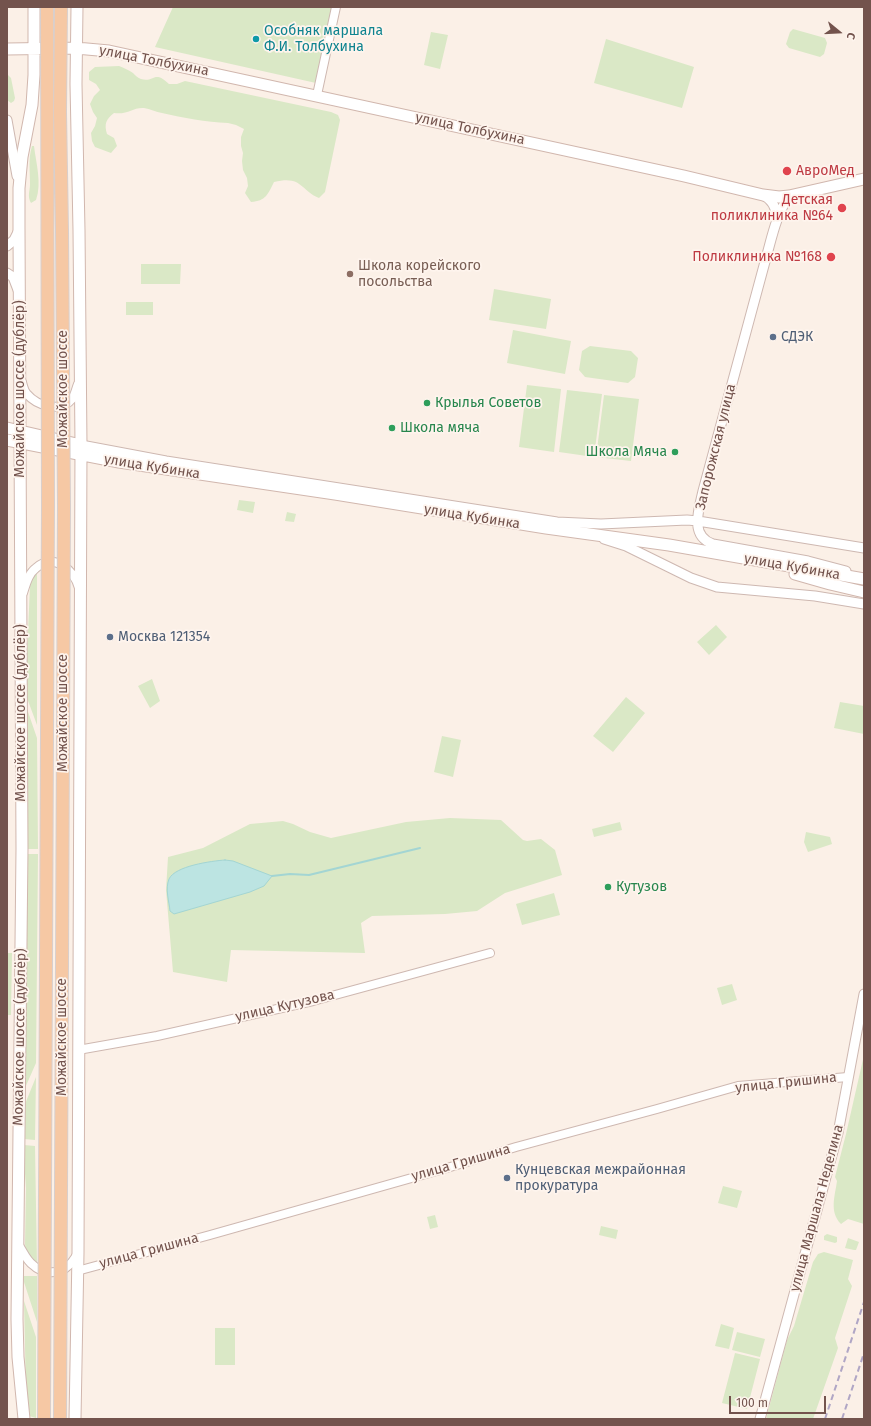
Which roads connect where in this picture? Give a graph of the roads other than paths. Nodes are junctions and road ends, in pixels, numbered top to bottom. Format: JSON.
{"nodes":[{"id":1,"x":34,"y":7,"type":"edge"},
{"id":2,"x":47,"y":7,"type":"edge"},
{"id":3,"x":61,"y":7,"type":"edge"},
{"id":4,"x":77,"y":7,"type":"edge"},
{"id":5,"x":336,"y":7,"type":"edge"},
{"id":6,"x":34,"y":48,"type":"junction"},
{"id":7,"x":76,"y":48,"type":"junction"},
{"id":8,"x":7,"y":49,"type":"edge"},
{"id":9,"x":318,"y":95,"type":"junction"},
{"id":10,"x":7,"y":120,"type":"edge"},
{"id":11,"x":863,"y":179,"type":"edge"},
{"id":12,"x":20,"y":188,"type":"junction"},
{"id":13,"x":763,"y":195,"type":"junction"},
{"id":14,"x":789,"y":196,"type":"junction"},
{"id":15,"x":775,"y":224,"type":"junction"},
{"id":16,"x":19,"y":229,"type":"junction"},
{"id":17,"x":7,"y":246,"type":"edge"},
{"id":18,"x":7,"y":273,"type":"edge"},
{"id":19,"x":19,"y":293,"type":"junction"},
{"id":20,"x":19,"y":372,"type":"junction"},
{"id":21,"x":79,"y":376,"type":"junction"},
{"id":22,"x":7,"y":428,"type":"edge"},
{"id":23,"x":19,"y":437,"type":"junction"},
{"id":24,"x":7,"y":440,"type":"edge"},
{"id":25,"x":81,"y":450,"type":"junction"},
{"id":26,"x":698,"y":520,"type":"junction"},
{"id":27,"x":574,"y":532,"type":"junction"},
{"id":28,"x":864,"y":548,"type":"edge"},
{"id":29,"x":743,"y":558,"type":"junction"},
{"id":30,"x":864,"y":579,"type":"edge"},
{"id":31,"x":864,"y":592,"type":"edge"},
{"id":32,"x":80,"y":593,"type":"junction"},
{"id":33,"x":20,"y":599,"type":"junction"},
{"id":34,"x":864,"y":604,"type":"edge"},
{"id":35,"x":490,"y":953,"type":"dead end"},
{"id":36,"x":864,"y":994,"type":"edge"},
{"id":37,"x":78,"y":1050,"type":"junction"},
{"id":38,"x":848,"y":1076,"type":"junction"},
{"id":39,"x":18,"y":1244,"type":"junction"},
{"id":40,"x":78,"y":1253,"type":"junction"},
{"id":41,"x":77,"y":1270,"type":"junction"},
{"id":42,"x":24,"y":1419,"type":"edge"},
{"id":43,"x":44,"y":1419,"type":"edge"},
{"id":44,"x":60,"y":1419,"type":"edge"},
{"id":45,"x":75,"y":1419,"type":"edge"},
{"id":46,"x":760,"y":1419,"type":"edge"}],
"edges":[{"from":1,"to":6,"type":"main road","name":"Можайское шоссе (дублёр)"},
{"from":2,"to":43,"type":"main road","name":"Можайское шоссе","bridge":true},
{"from":3,"to":44,"type":"main road","name":"Можайское шоссе","bridge":true},
{"from":4,"to":7,"type":"main road"},
{"from":5,"to":9,"type":"street"},
{"from":6,"to":7,"type":"main road","name":"улица Толбухина"},
{"from":6,"to":8,"type":"main road","name":"улица Толбухина"},
{"from":6,"to":12,"type":"main road","name":"Можайское шоссе (дублёр)"},
{"from":7,"to":9,"type":"main road","name":"улица Толбухина"},
{"from":7,"to":21,"type":"main road"},
{"from":9,"to":13,"type":"main road","name":"улица Толбухина"},
{"from":10,"to":12,"type":"street"},
{"from":11,"to":14,"type":"main road","name":"улица Толбухина"},
{"from":12,"to":16,"type":"main road","name":"Можайское шоссе (дублёр)"},
{"from":13,"to":14,"type":"main road","name":"улица Толбухина"},
{"from":13,"to":15,"type":"street"},
{"from":14,"to":15,"type":"street","name":"Запорожская улица"},
{"from":15,"to":26,"type":"street","name":"Запорожская улица"},
{"from":16,"to":17,"type":"street"},
{"from":16,"to":19,"type":"main road","name":"Можайское шоссе (дублёр)"},
{"from":18,"to":19,"type":"street"},
{"from":19,"to":20,"type":"main road","name":"Можайское шоссе (дублёр)"},
{"from":20,"to":21,"type":"street"},
{"from":20,"to":23,"type":"main road","name":"Можайское шоссе (дублёр)"},
{"from":21,"to":25,"type":"main road"},
{"from":22,"to":23,"type":"main road"},
{"from":23,"to":24,"type":"main road"},
{"from":23,"to":25,"type":"main road","name":"улица Кубинка"},
{"from":23,"to":33,"type":"main road","name":"Можайское шоссе (дублёр)"},
{"from":25,"to":26,"type":"street"},
{"from":25,"to":27,"type":"main road","name":"улица Кубинка"},
{"from":25,"to":32,"type":"main road"},
{"from":26,"to":28,"type":"street"},
{"from":26,"to":30,"type":"street","name":"Запорожская улица"},
{"from":27,"to":29,"type":"main road","name":"улица Кубинка"},
{"from":27,"to":34,"type":"street"},
{"from":29,"to":30,"type":"main road","name":"улица Кубинка"},
{"from":29,"to":31,"type":"main road"},
{"from":32,"to":33,"type":"street"},
{"from":32,"to":37,"type":"main road"},
{"from":33,"to":39,"type":"main road","name":"Можайское шоссе (дублёр)"},
{"from":35,"to":37,"type":"street","name":"улица Кутузова"},
{"from":36,"to":38,"type":"street","name":"улица Маршала Неделина"},
{"from":37,"to":40,"type":"main road"},
{"from":38,"to":41,"type":"street","name":"улица Гришина"},
{"from":38,"to":46,"type":"street","name":"улица Маршала Неделина"},
{"from":39,"to":40,"type":"street"},
{"from":39,"to":42,"type":"main road","name":"Можайское шоссе (дублёр)"},
{"from":40,"to":41,"type":"main road"},
{"from":41,"to":45,"type":"main road"}]}
